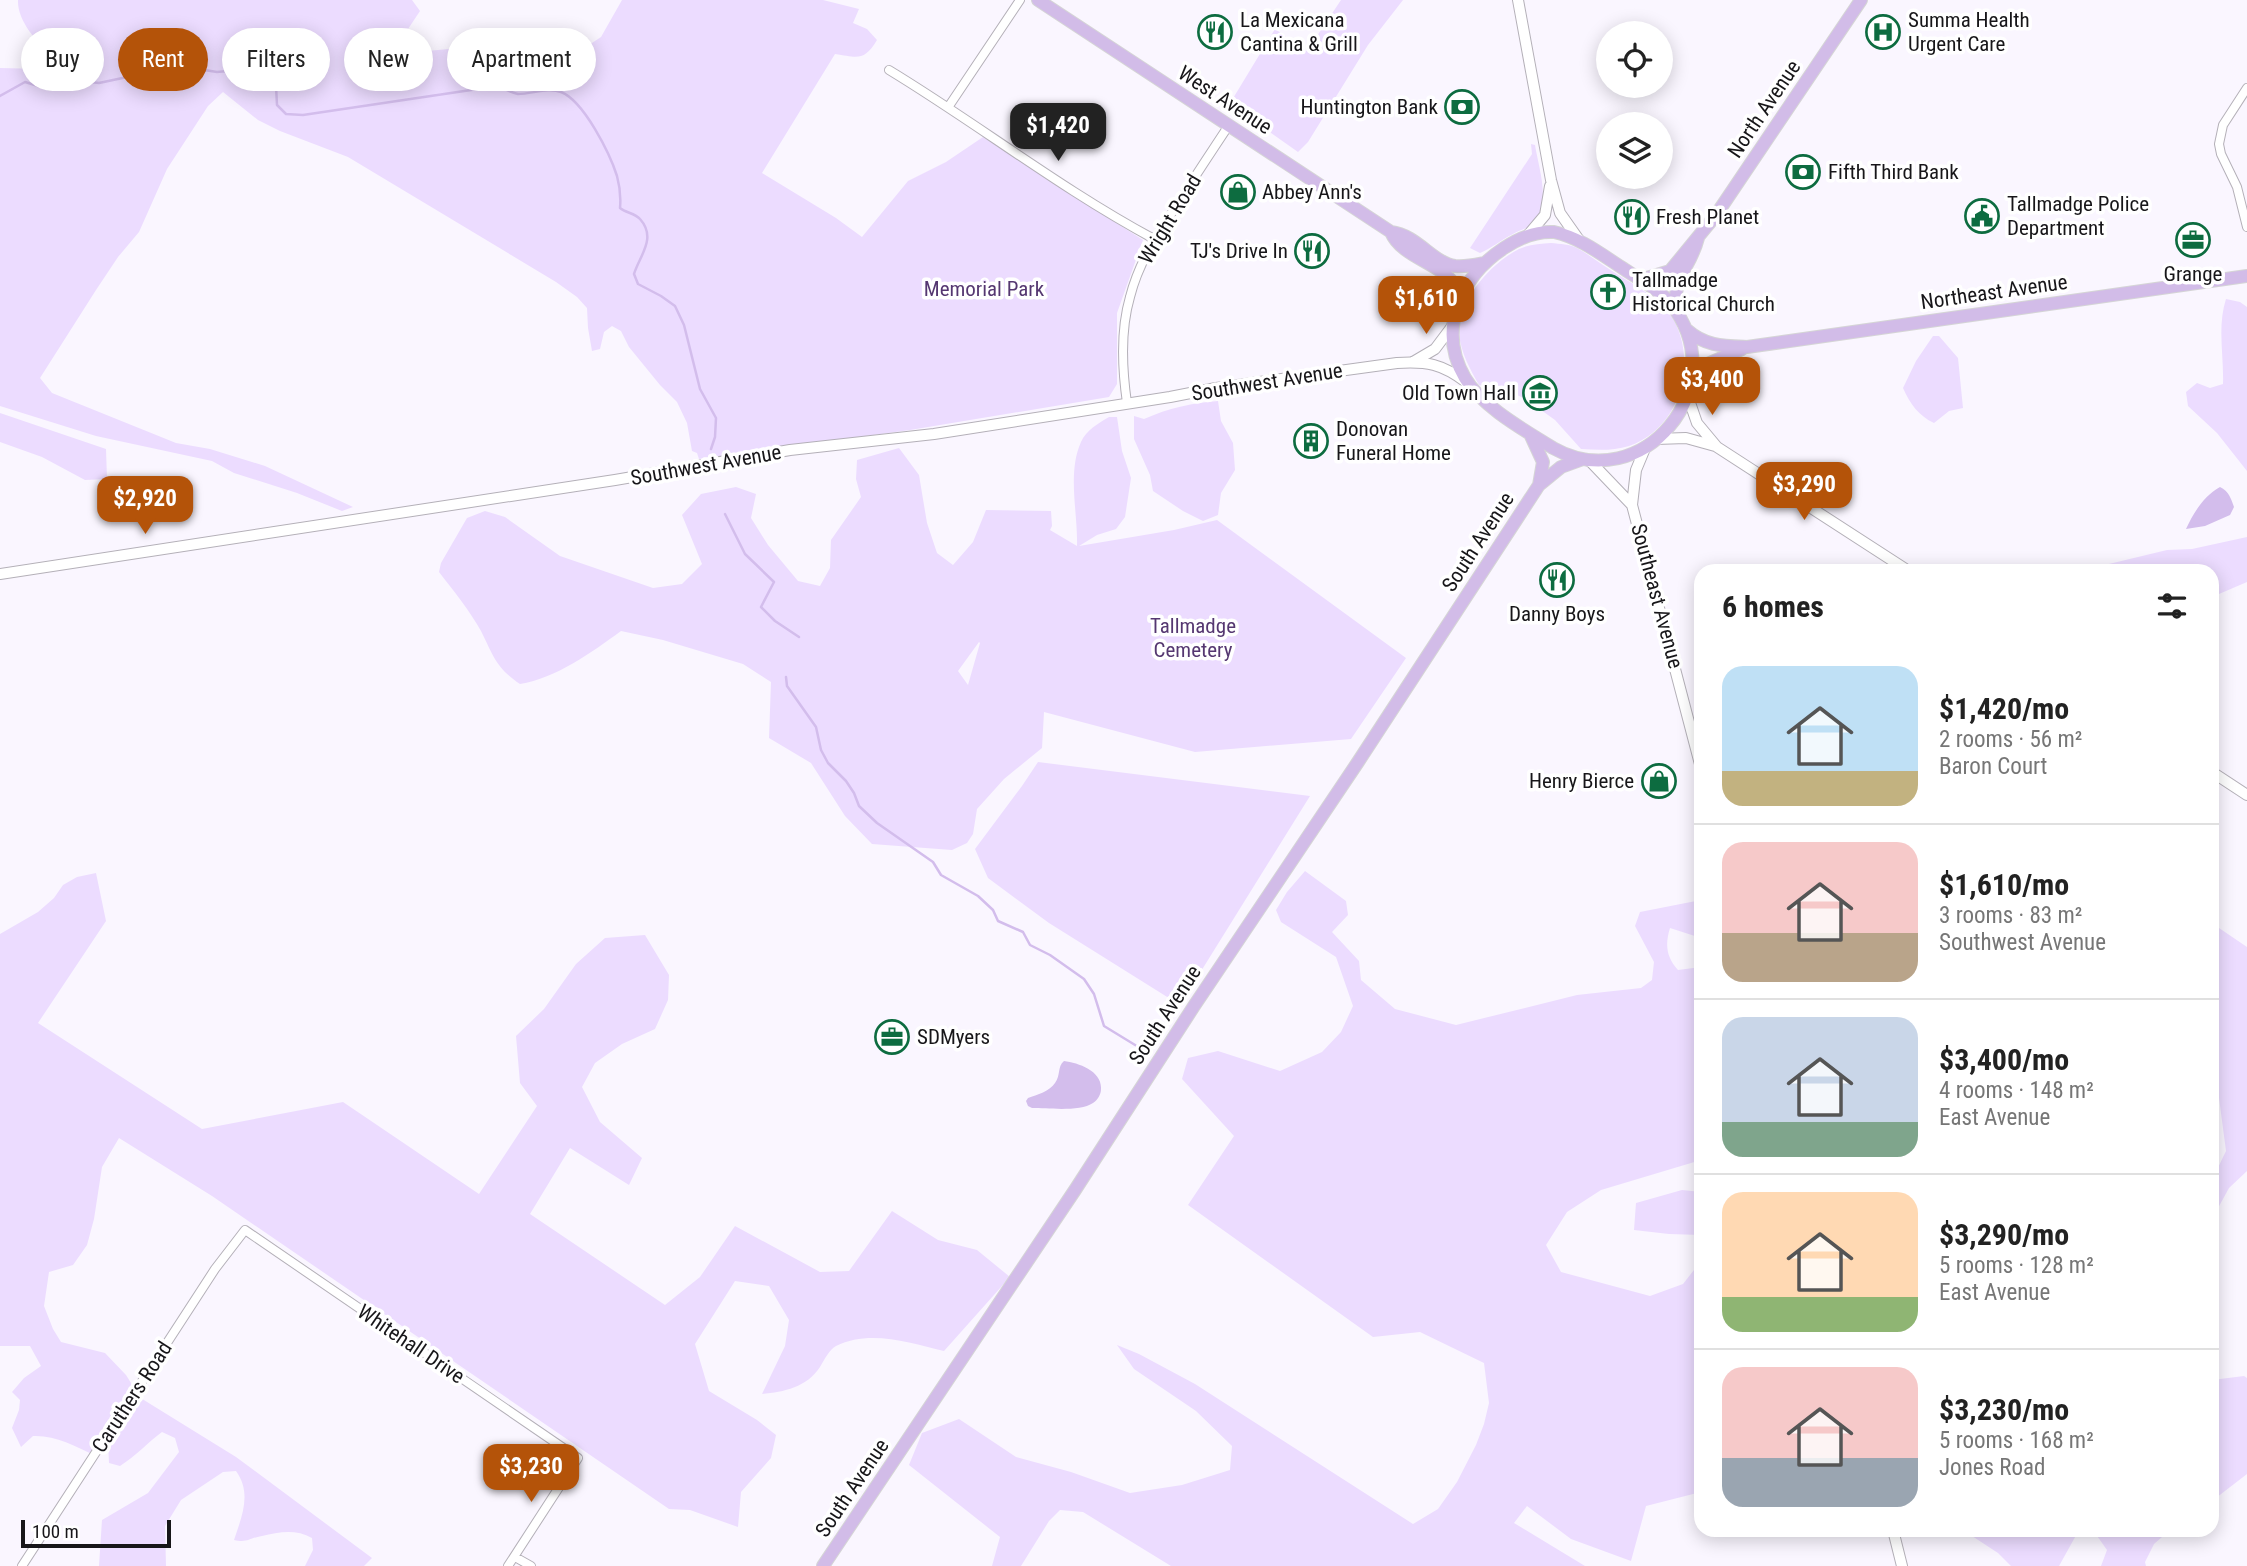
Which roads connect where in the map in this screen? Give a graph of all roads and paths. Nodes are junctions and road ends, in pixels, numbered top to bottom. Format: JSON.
{"nodes":[{"id":1,"x":1020,"y":0,"type":"edge"},
{"id":2,"x":1038,"y":0,"type":"edge"},
{"id":3,"x":1518,"y":0,"type":"edge"},
{"id":4,"x":1861,"y":0,"type":"edge"},
{"id":5,"x":889,"y":70,"type":"dead end"},
{"id":6,"x":2247,"y":88,"type":"edge"},
{"id":7,"x":949,"y":106,"type":"junction"},
{"id":8,"x":1228,"y":125,"type":"junction"},
{"id":9,"x":1551,"y":180,"type":"junction"},
{"id":10,"x":2247,"y":227,"type":"edge"},
{"id":11,"x":1391,"y":232,"type":"junction"},
{"id":12,"x":1528,"y":235,"type":"junction"},
{"id":13,"x":1698,"y":238,"type":"junction"},
{"id":14,"x":1154,"y":239,"type":"junction"},
{"id":15,"x":1578,"y":240,"type":"junction"},
{"id":16,"x":1484,"y":263,"type":"junction"},
{"id":17,"x":2247,"y":276,"type":"edge"},
{"id":18,"x":1640,"y":280,"type":"junction"},
{"id":19,"x":1458,"y":304,"type":"junction"},
{"id":20,"x":1677,"y":312,"type":"junction"},
{"id":21,"x":1453,"y":325,"type":"junction"},
{"id":22,"x":1687,"y":329,"type":"junction"},
{"id":23,"x":1747,"y":347,"type":"junction"},
{"id":24,"x":1413,"y":362,"type":"junction"},
{"id":25,"x":1693,"y":374,"type":"junction"},
{"id":26,"x":1468,"y":384,"type":"junction"},
{"id":27,"x":1688,"y":397,"type":"junction"},
{"id":28,"x":1127,"y":403,"type":"junction"},
{"id":29,"x":1530,"y":433,"type":"junction"},
{"id":30,"x":1651,"y":443,"type":"junction"},
{"id":31,"x":1717,"y":447,"type":"junction"},
{"id":32,"x":1586,"y":459,"type":"junction"},
{"id":33,"x":1539,"y":485,"type":"junction"},
{"id":34,"x":1632,"y":505,"type":"junction"},
{"id":35,"x":1898,"y":564,"type":"edge"},
{"id":36,"x":0,"y":574,"type":"edge"},
{"id":37,"x":1694,"y":719,"type":"edge"},
{"id":38,"x":2219,"y":777,"type":"edge"},
{"id":39,"x":2247,"y":795,"type":"edge"},
{"id":40,"x":245,"y":1230,"type":"joint"},
{"id":41,"x":1895,"y":1537,"type":"edge"},
{"id":42,"x":515,"y":1556,"type":"junction"},
{"id":43,"x":22,"y":1566,"type":"edge"},
{"id":44,"x":508,"y":1566,"type":"edge"},
{"id":45,"x":531,"y":1566,"type":"edge"},
{"id":46,"x":823,"y":1566,"type":"edge"},
{"id":47,"x":1902,"y":1566,"type":"edge"}],
"edges":[{"from":1,"to":7,"type":"street"},
{"from":2,"to":8,"type":"main road","name":"West Avenue"},
{"from":3,"to":9,"type":"street"},
{"from":4,"to":13,"type":"main road","name":"North Avenue"},
{"from":5,"to":7,"type":"street"},
{"from":6,"to":10,"type":"street"},
{"from":7,"to":14,"type":"street"},
{"from":8,"to":11,"type":"main road","name":"West Avenue"},
{"from":8,"to":14,"type":"street","name":"Wright Road"},
{"from":9,"to":12,"type":"street"},
{"from":9,"to":15,"type":"street"},
{"from":11,"to":16,"type":"main road","name":"West Avenue"},
{"from":11,"to":19,"type":"main road","name":"West Avenue"},
{"from":12,"to":15,"type":"main road"},
{"from":12,"to":16,"type":"main road"},
{"from":13,"to":18,"type":"main road","name":"North Avenue"},
{"from":13,"to":20,"type":"main road","name":"North Avenue"},
{"from":14,"to":28,"type":"street","name":"Wright Road"},
{"from":15,"to":18,"type":"main road"},
{"from":16,"to":19,"type":"main road"},
{"from":17,"to":23,"type":"main road","name":"Northeast Avenue"},
{"from":18,"to":20,"type":"main road"},
{"from":19,"to":21,"type":"main road"},
{"from":20,"to":22,"type":"main road"},
{"from":21,"to":24,"type":"street","name":"Southwest Avenue"},
{"from":21,"to":26,"type":"main road"},
{"from":22,"to":23,"type":"main road","name":"Northeast Avenue"},
{"from":22,"to":25,"type":"main road"},
{"from":23,"to":25,"type":"main road","name":"Northeast Avenue"},
{"from":24,"to":26,"type":"street","name":"Southwest Avenue"},
{"from":24,"to":28,"type":"street","name":"Southwest Avenue"},
{"from":25,"to":27,"type":"main road"},
{"from":26,"to":29,"type":"main road"},
{"from":27,"to":30,"type":"main road"},
{"from":27,"to":31,"type":"street"},
{"from":28,"to":36,"type":"street","name":"Southwest Avenue"},
{"from":29,"to":32,"type":"main road"},
{"from":29,"to":33,"type":"main road","name":"South Avenue"},
{"from":30,"to":31,"type":"street"},
{"from":30,"to":32,"type":"main road"},
{"from":30,"to":34,"type":"street","name":"Southeast Avenue"},
{"from":31,"to":35,"type":"street"},
{"from":32,"to":33,"type":"main road","name":"South Avenue"},
{"from":32,"to":34,"type":"street","name":"Southeast Avenue"},
{"from":33,"to":46,"type":"main road","name":"South Avenue"},
{"from":34,"to":37,"type":"street","name":"Southeast Avenue"},
{"from":38,"to":39,"type":"street"},
{"from":40,"to":42,"type":"street","name":"Whitehall Drive"},
{"from":40,"to":43,"type":"street","name":"Caruthers Road"},
{"from":41,"to":47,"type":"street"},
{"from":42,"to":44,"type":"street"},
{"from":42,"to":45,"type":"street"}]}
